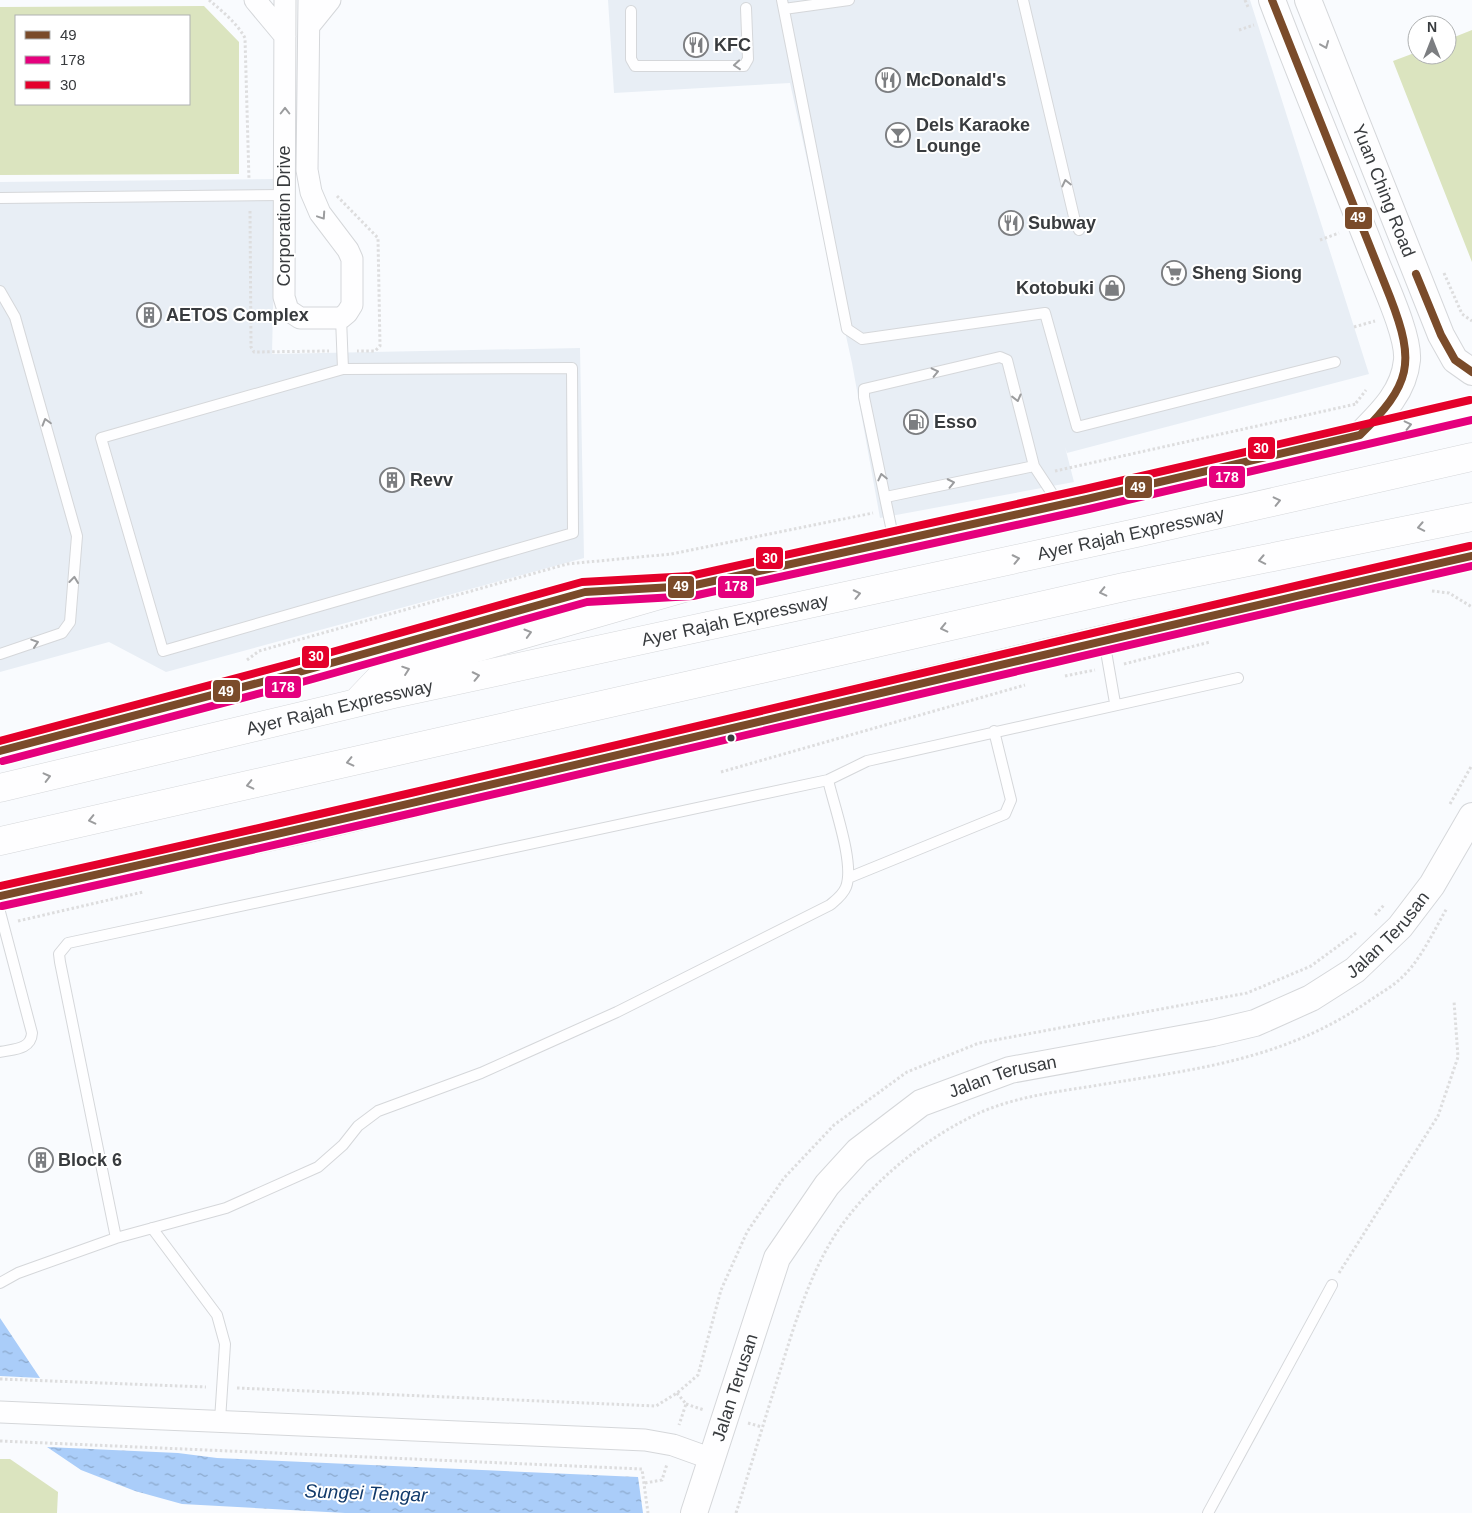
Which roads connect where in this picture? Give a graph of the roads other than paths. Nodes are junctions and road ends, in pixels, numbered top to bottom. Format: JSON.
{"nodes":[{"id":1,"x":255,"y":0,"type":"edge"},
{"id":2,"x":285,"y":0,"type":"edge"},
{"id":3,"x":310,"y":0,"type":"edge"},
{"id":4,"x":330,"y":0,"type":"edge"},
{"id":5,"x":848,"y":0,"type":"edge"},
{"id":6,"x":1024,"y":0,"type":"edge"},
{"id":7,"x":1272,"y":0,"type":"edge"},
{"id":8,"x":1308,"y":0,"type":"edge"},
{"id":9,"x":783,"y":4,"type":"edge"},
{"id":10,"x":746,"y":8,"type":"dead end"},
{"id":11,"x":631,"y":11,"type":"dead end"},
{"id":12,"x":309,"y":26,"type":"junction"},
{"id":13,"x":285,"y":36,"type":"junction"},
{"id":14,"x":284,"y":195,"type":"junction"},
{"id":15,"x":0,"y":198,"type":"edge"},
{"id":16,"x":1079,"y":230,"type":"dead end"},
{"id":17,"x":0,"y":291,"type":"edge"},
{"id":18,"x":341,"y":318,"type":"junction"},
{"id":19,"x":1335,"y":362,"type":"dead end"},
{"id":20,"x":343,"y":369,"type":"junction"},
{"id":21,"x":1472,"y":372,"type":"edge"},
{"id":22,"x":1472,"y":410,"type":"edge"},
{"id":23,"x":1360,"y":435,"type":"junction"},
{"id":24,"x":1472,"y":457,"type":"edge"},
{"id":25,"x":1037,"y":470,"type":"junction"},
{"id":26,"x":886,"y":497,"type":"junction"},
{"id":27,"x":1060,"y":505,"type":"junction"},
{"id":28,"x":1472,"y":517,"type":"edge"},
{"id":29,"x":894,"y":542,"type":"junction"},
{"id":30,"x":1472,"y":556,"type":"edge"},
{"id":31,"x":1432,"y":565,"type":"junction"},
{"id":32,"x":691,"y":586,"type":"junction"},
{"id":33,"x":1471,"y":596,"type":"edge"},
{"id":34,"x":1104,"y":640,"type":"junction"},
{"id":35,"x":0,"y":654,"type":"edge"},
{"id":36,"x":1238,"y":678,"type":"dead end"},
{"id":37,"x":356,"y":703,"type":"junction"},
{"id":38,"x":1115,"y":703,"type":"junction"},
{"id":39,"x":994,"y":731,"type":"junction"},
{"id":40,"x":0,"y":751,"type":"edge"},
{"id":41,"x":828,"y":780,"type":"junction"},
{"id":42,"x":0,"y":788,"type":"edge"},
{"id":43,"x":1460,"y":811,"type":"edge"},
{"id":44,"x":0,"y":841,"type":"edge"},
{"id":45,"x":848,"y":878,"type":"junction"},
{"id":46,"x":0,"y":896,"type":"edge"},
{"id":47,"x":0,"y":912,"type":"edge"},
{"id":48,"x":5,"y":950,"type":"edge"},
{"id":49,"x":0,"y":1052,"type":"edge"},
{"id":50,"x":152,"y":1228,"type":"junction"},
{"id":51,"x":116,"y":1238,"type":"junction"},
{"id":52,"x":0,"y":1284,"type":"edge"},
{"id":53,"x":1332,"y":1285,"type":"road end"},
{"id":54,"x":0,"y":1412,"type":"edge"},
{"id":55,"x":220,"y":1420,"type":"junction"},
{"id":56,"x":712,"y":1458,"type":"junction"},
{"id":57,"x":694,"y":1513,"type":"edge"},
{"id":58,"x":1208,"y":1513,"type":"edge"}],
"edges":[{"from":1,"to":13,"type":"street"},
{"from":2,"to":13,"type":"street","name":"Corporation Drive"},
{"from":3,"to":12,"type":"street","name":"Corporation Drive"},
{"from":4,"to":12,"type":"street"},
{"from":5,"to":9,"type":"lane"},
{"from":16,"to":6,"type":"lane","one_way":true},
{"from":7,"to":23,"type":"street","name":"Yuan Ching Road"},
{"from":8,"to":21,"type":"street","name":"Yuan Ching Road","one_way":true},
{"from":9,"to":19,"type":"lane"},
{"from":10,"to":11,"type":"lane","one_way":true},
{"from":12,"to":18,"type":"street","name":"Corporation Drive","one_way":true},
{"from":14,"to":13,"type":"street","name":"Corporation Drive","one_way":true},
{"from":14,"to":15,"type":"lane"},
{"from":14,"to":18,"type":"street","name":"Corporation Drive"},
{"from":35,"to":17,"type":"lane","one_way":true},
{"from":18,"to":20,"type":"lane"},
{"from":20,"to":20,"type":"lane"},
{"from":23,"to":22,"type":"main road","one_way":true},
{"from":23,"to":27,"type":"main road"},
{"from":37,"to":24,"type":"main road","name":"Ayer Rajah Expressway","one_way":true},
{"from":26,"to":25,"type":"lane","one_way":true},
{"from":26,"to":25,"type":"lane","one_way":true},
{"from":25,"to":27,"type":"lane"},
{"from":26,"to":29,"type":"lane"},
{"from":27,"to":29,"type":"main road"},
{"from":28,"to":44,"type":"main road","one_way":true},
{"from":29,"to":32,"type":"main road"},
{"from":30,"to":31,"type":"main road"},
{"from":31,"to":33,"type":"main road"},
{"from":31,"to":34,"type":"main road"},
{"from":37,"to":32,"type":"main road","one_way":true},
{"from":32,"to":40,"type":"main road"},
{"from":34,"to":38,"type":"lane"},
{"from":34,"to":46,"type":"main road"},
{"from":36,"to":38,"type":"lane"},
{"from":42,"to":37,"type":"main road","name":"Ayer Rajah Expressway","one_way":true},
{"from":38,"to":39,"type":"lane"},
{"from":39,"to":41,"type":"lane"},
{"from":39,"to":45,"type":"lane"},
{"from":41,"to":45,"type":"lane"},
{"from":41,"to":51,"type":"lane"},
{"from":43,"to":56,"type":"street","name":"Jalan Terusan"},
{"from":45,"to":50,"type":"lane"},
{"from":47,"to":48,"type":"lane"},
{"from":48,"to":49,"type":"lane"},
{"from":50,"to":51,"type":"lane"},
{"from":50,"to":55,"type":"lane"},
{"from":51,"to":52,"type":"lane"},
{"from":53,"to":58,"type":"lane"},
{"from":54,"to":55,"type":"street"},
{"from":55,"to":56,"type":"street"},
{"from":56,"to":57,"type":"street","name":"Jalan Terusan"}]}
